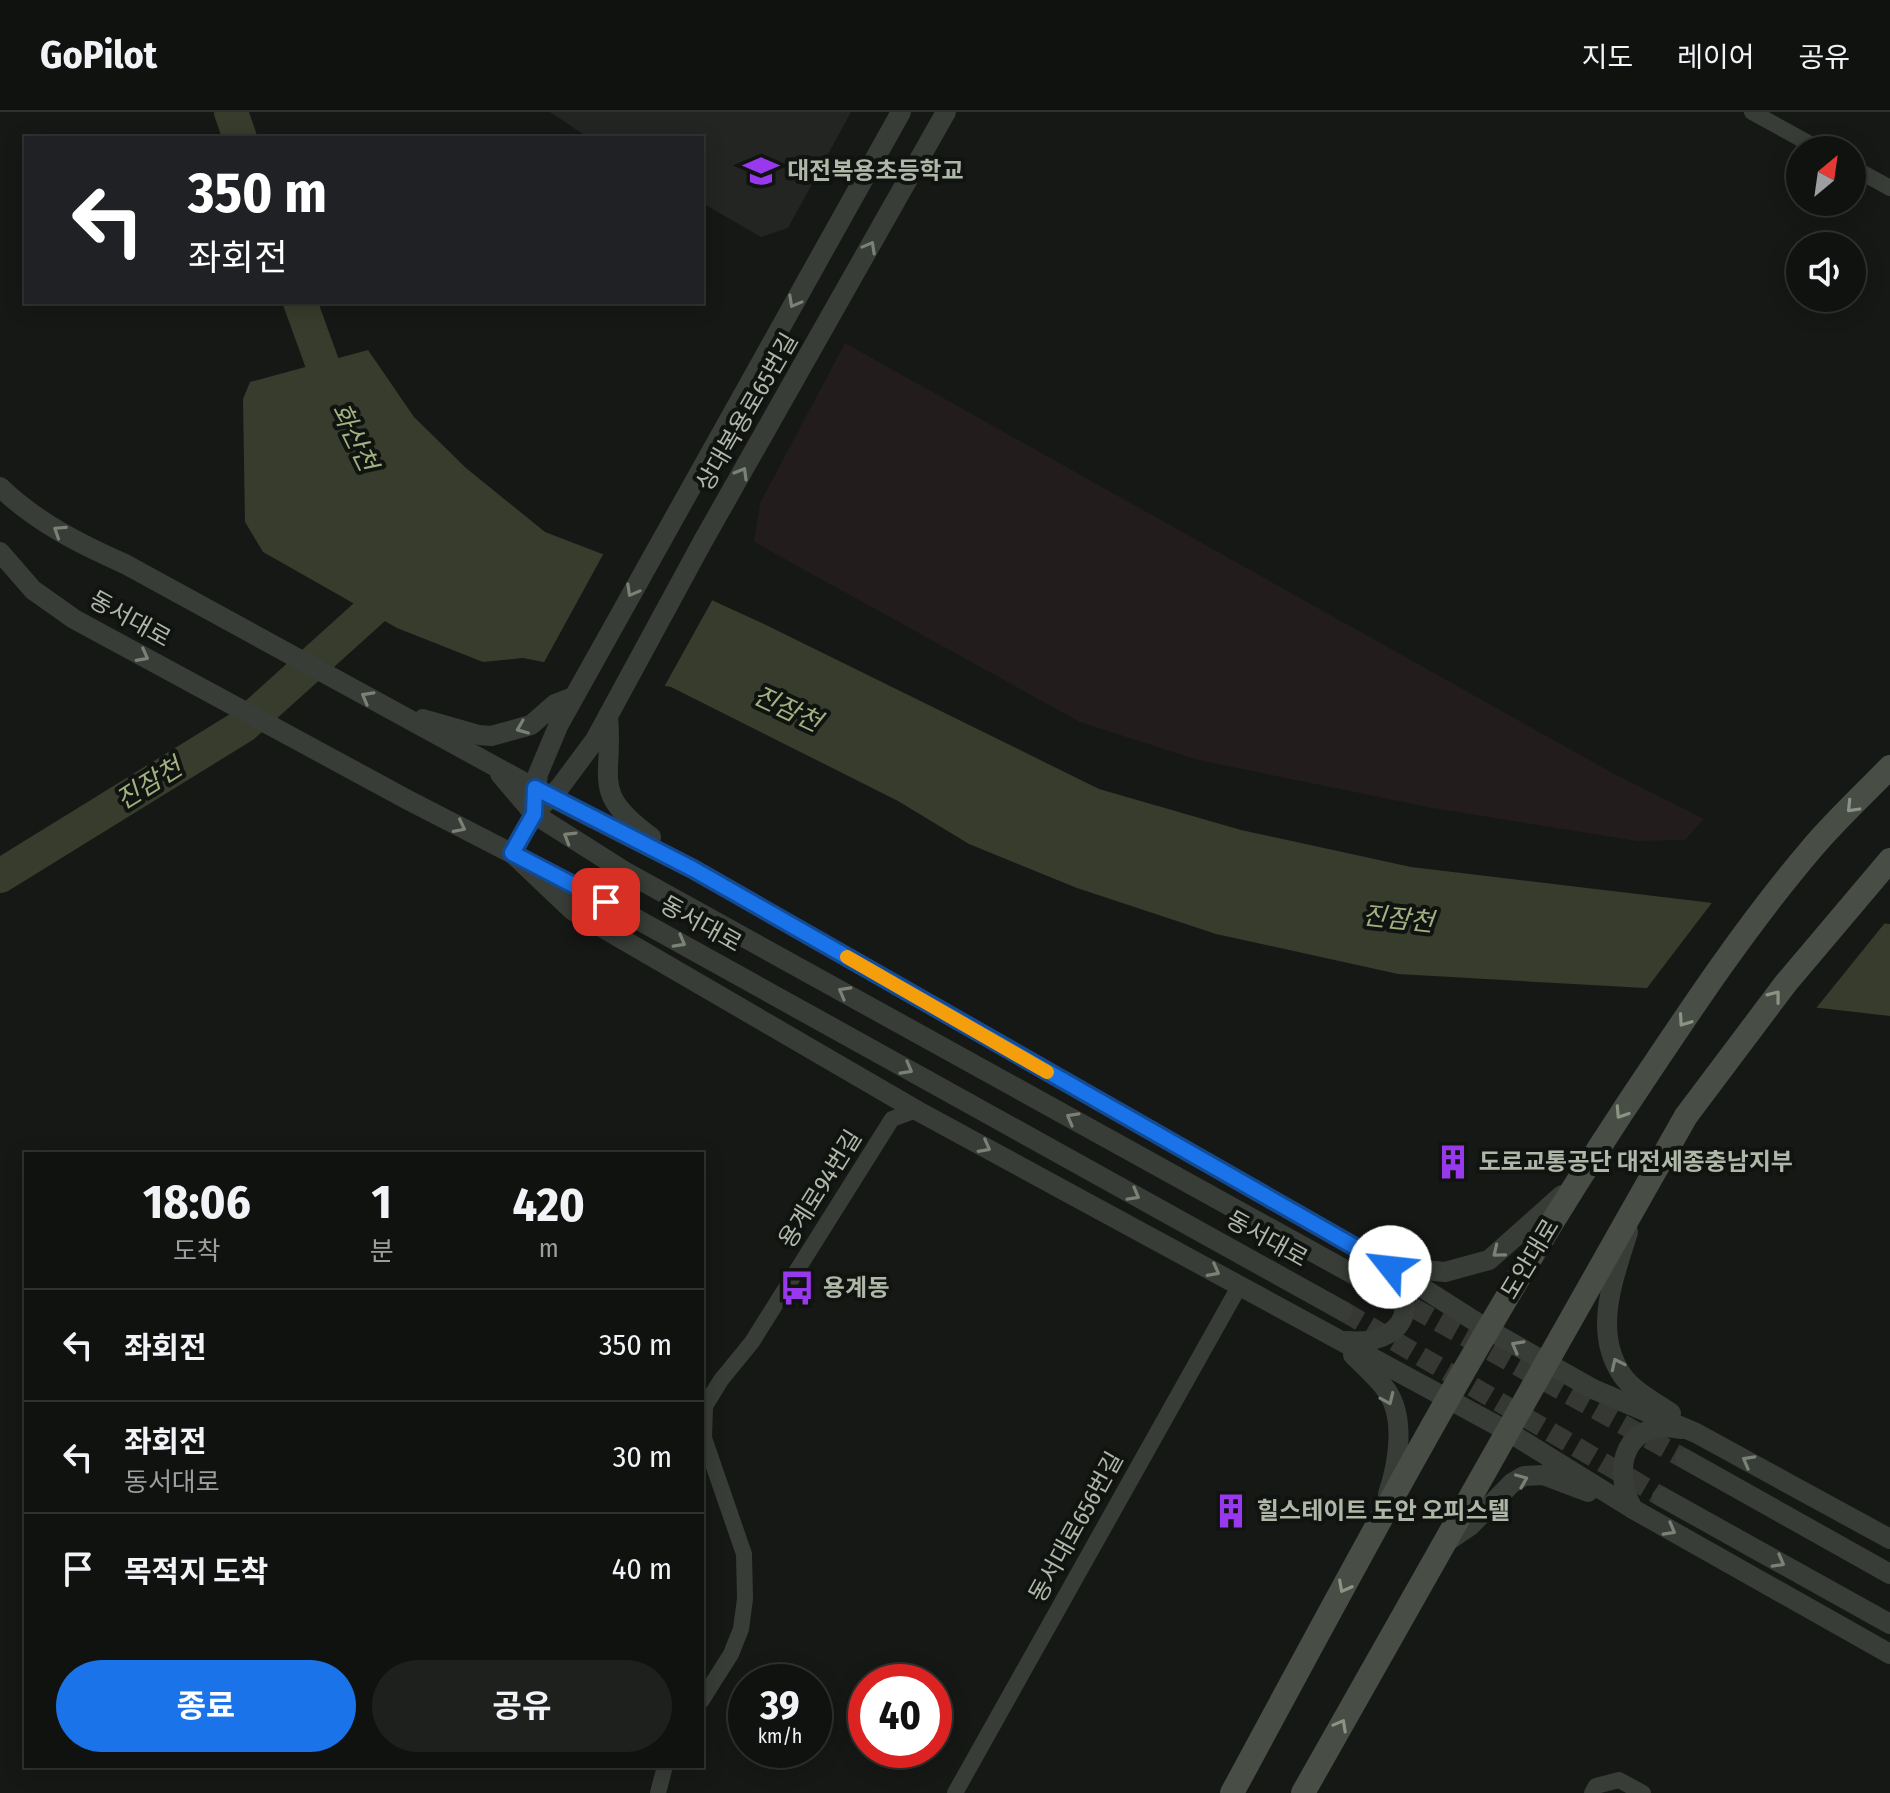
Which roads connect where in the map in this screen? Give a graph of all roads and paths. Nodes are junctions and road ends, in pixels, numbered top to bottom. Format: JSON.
{"nodes":[{"id":1,"x":901,"y":112,"type":"edge"},
{"id":2,"x":946,"y":112,"type":"edge"},
{"id":3,"x":1752,"y":112,"type":"edge"},
{"id":4,"x":1796,"y":136,"type":"edge"},
{"id":5,"x":1866,"y":175,"type":"edge"},
{"id":6,"x":1890,"y":188,"type":"edge"},
{"id":7,"x":0,"y":487,"type":"edge"},
{"id":8,"x":0,"y":552,"type":"edge"},
{"id":9,"x":573,"y":697,"type":"junction"},
{"id":10,"x":397,"y":713,"type":"junction"},
{"id":11,"x":602,"y":739,"type":"junction"},
{"id":12,"x":493,"y":766,"type":"junction"},
{"id":13,"x":1890,"y":767,"type":"edge"},
{"id":14,"x":543,"y":793,"type":"junction"},
{"id":15,"x":534,"y":814,"type":"junction"},
{"id":16,"x":512,"y":853,"type":"junction"},
{"id":17,"x":1890,"y":860,"type":"edge"},
{"id":18,"x":693,"y":869,"type":"junction"},
{"id":19,"x":916,"y":1110,"type":"junction"},
{"id":20,"x":1577,"y":1181,"type":"junction"},
{"id":21,"x":1637,"y":1202,"type":"junction"},
{"id":22,"x":1390,"y":1267,"type":"junction"},
{"id":23,"x":1360,"y":1278,"type":"tunnel mouth"},
{"id":24,"x":1240,"y":1285,"type":"junction"},
{"id":25,"x":1343,"y":1311,"type":"tunnel mouth"},
{"id":26,"x":1487,"y":1329,"type":"junction"},
{"id":27,"x":1339,"y":1340,"type":"junction"},
{"id":28,"x":1547,"y":1362,"type":"junction"},
{"id":29,"x":1448,"y":1398,"type":"junction"},
{"id":30,"x":1507,"y":1431,"type":"junction"},
{"id":31,"x":1696,"y":1433,"type":"junction"},
{"id":32,"x":704,"y":1438,"type":"edge"},
{"id":33,"x":704,"y":1438,"type":"edge"},
{"id":34,"x":1685,"y":1459,"type":"tunnel mouth"},
{"id":35,"x":1662,"y":1497,"type":"tunnel mouth"},
{"id":36,"x":1633,"y":1509,"type":"junction"},
{"id":37,"x":1381,"y":1518,"type":"junction"},
{"id":38,"x":1890,"y":1539,"type":"edge"},
{"id":39,"x":1441,"y":1546,"type":"junction"},
{"id":40,"x":1890,"y":1574,"type":"edge"},
{"id":41,"x":1890,"y":1624,"type":"edge"},
{"id":42,"x":1890,"y":1654,"type":"edge"},
{"id":43,"x":704,"y":1697,"type":"edge"},
{"id":44,"x":664,"y":1768,"type":"edge"},
{"id":45,"x":1307,"y":1788,"type":"edge"},
{"id":46,"x":658,"y":1793,"type":"edge"},
{"id":47,"x":955,"y":1793,"type":"edge"},
{"id":48,"x":1232,"y":1793,"type":"edge"},
{"id":49,"x":1592,"y":1793,"type":"edge"},
{"id":50,"x":1643,"y":1793,"type":"edge"}],
"edges":[{"from":1,"to":9,"type":"street","name":"상대복용로65번길","one_way":true},
{"from":11,"to":2,"type":"street","name":"상대복용로65번길","one_way":true},
{"from":3,"to":4,"type":"street"},
{"from":5,"to":6,"type":"street"},
{"from":10,"to":7,"type":"street","name":"동서대로","one_way":true},
{"from":8,"to":16,"type":"street","name":"동서대로","one_way":true},
{"from":9,"to":10,"type":"street","one_way":true},
{"from":9,"to":14,"type":"street","name":"상대복용로65번길"},
{"from":10,"to":12,"type":"street","name":"동서대로"},
{"from":11,"to":14,"type":"street","name":"상대복용로65번길"},
{"from":11,"to":18,"type":"street"},
{"from":12,"to":14,"type":"street","name":"동서대로"},
{"from":12,"to":15,"type":"street","name":"동서대로"},
{"from":13,"to":20,"type":"main road","name":"도안대로","one_way":true},
{"from":14,"to":15,"type":"street","name":"상대복용로65번길"},
{"from":14,"to":18,"type":"street","name":"동서대로"},
{"from":15,"to":16,"type":"street","name":"상대복용로65번길"},
{"from":23,"to":15,"type":"street","name":"동서대로","one_way":true},
{"from":16,"to":19,"type":"street"},
{"from":16,"to":25,"type":"street","name":"동서대로","one_way":true},
{"from":21,"to":17,"type":"main road","one_way":true},
{"from":18,"to":22,"type":"street"},
{"from":19,"to":24,"type":"street","one_way":true},
{"from":19,"to":33,"type":"street","name":"용계로94번길"},
{"from":20,"to":22,"type":"street","one_way":true},
{"from":20,"to":26,"type":"main road","name":"도안대로"},
{"from":21,"to":28,"type":"main road"},
{"from":31,"to":21,"type":"street","one_way":true},
{"from":22,"to":26,"type":"street"},
{"from":22,"to":27,"type":"street"},
{"from":24,"to":27,"type":"street"},
{"from":24,"to":47,"type":"street","name":"동서대로656번길"},
{"from":28,"to":26,"type":"street","one_way":true},
{"from":26,"to":29,"type":"main road","name":"도안대로"},
{"from":27,"to":29,"type":"street"},
{"from":27,"to":37,"type":"street","one_way":true},
{"from":28,"to":30,"type":"main road"},
{"from":28,"to":31,"type":"street"},
{"from":29,"to":30,"type":"street"},
{"from":29,"to":37,"type":"main road","name":"도안대로"},
{"from":30,"to":36,"type":"street"},
{"from":30,"to":39,"type":"main road"},
{"from":31,"to":36,"type":"street"},
{"from":38,"to":31,"type":"street","one_way":true},
{"from":32,"to":43,"type":"street","name":"용계로94번길"},
{"from":34,"to":40,"type":"street"},
{"from":35,"to":41,"type":"street","one_way":true},
{"from":39,"to":36,"type":"street","one_way":true},
{"from":36,"to":42,"type":"street","one_way":true},
{"from":37,"to":48,"type":"main road","name":"도안대로","one_way":true},
{"from":45,"to":39,"type":"main road","one_way":true},
{"from":44,"to":46,"type":"street"},
{"from":49,"to":50,"type":"street"}]}
